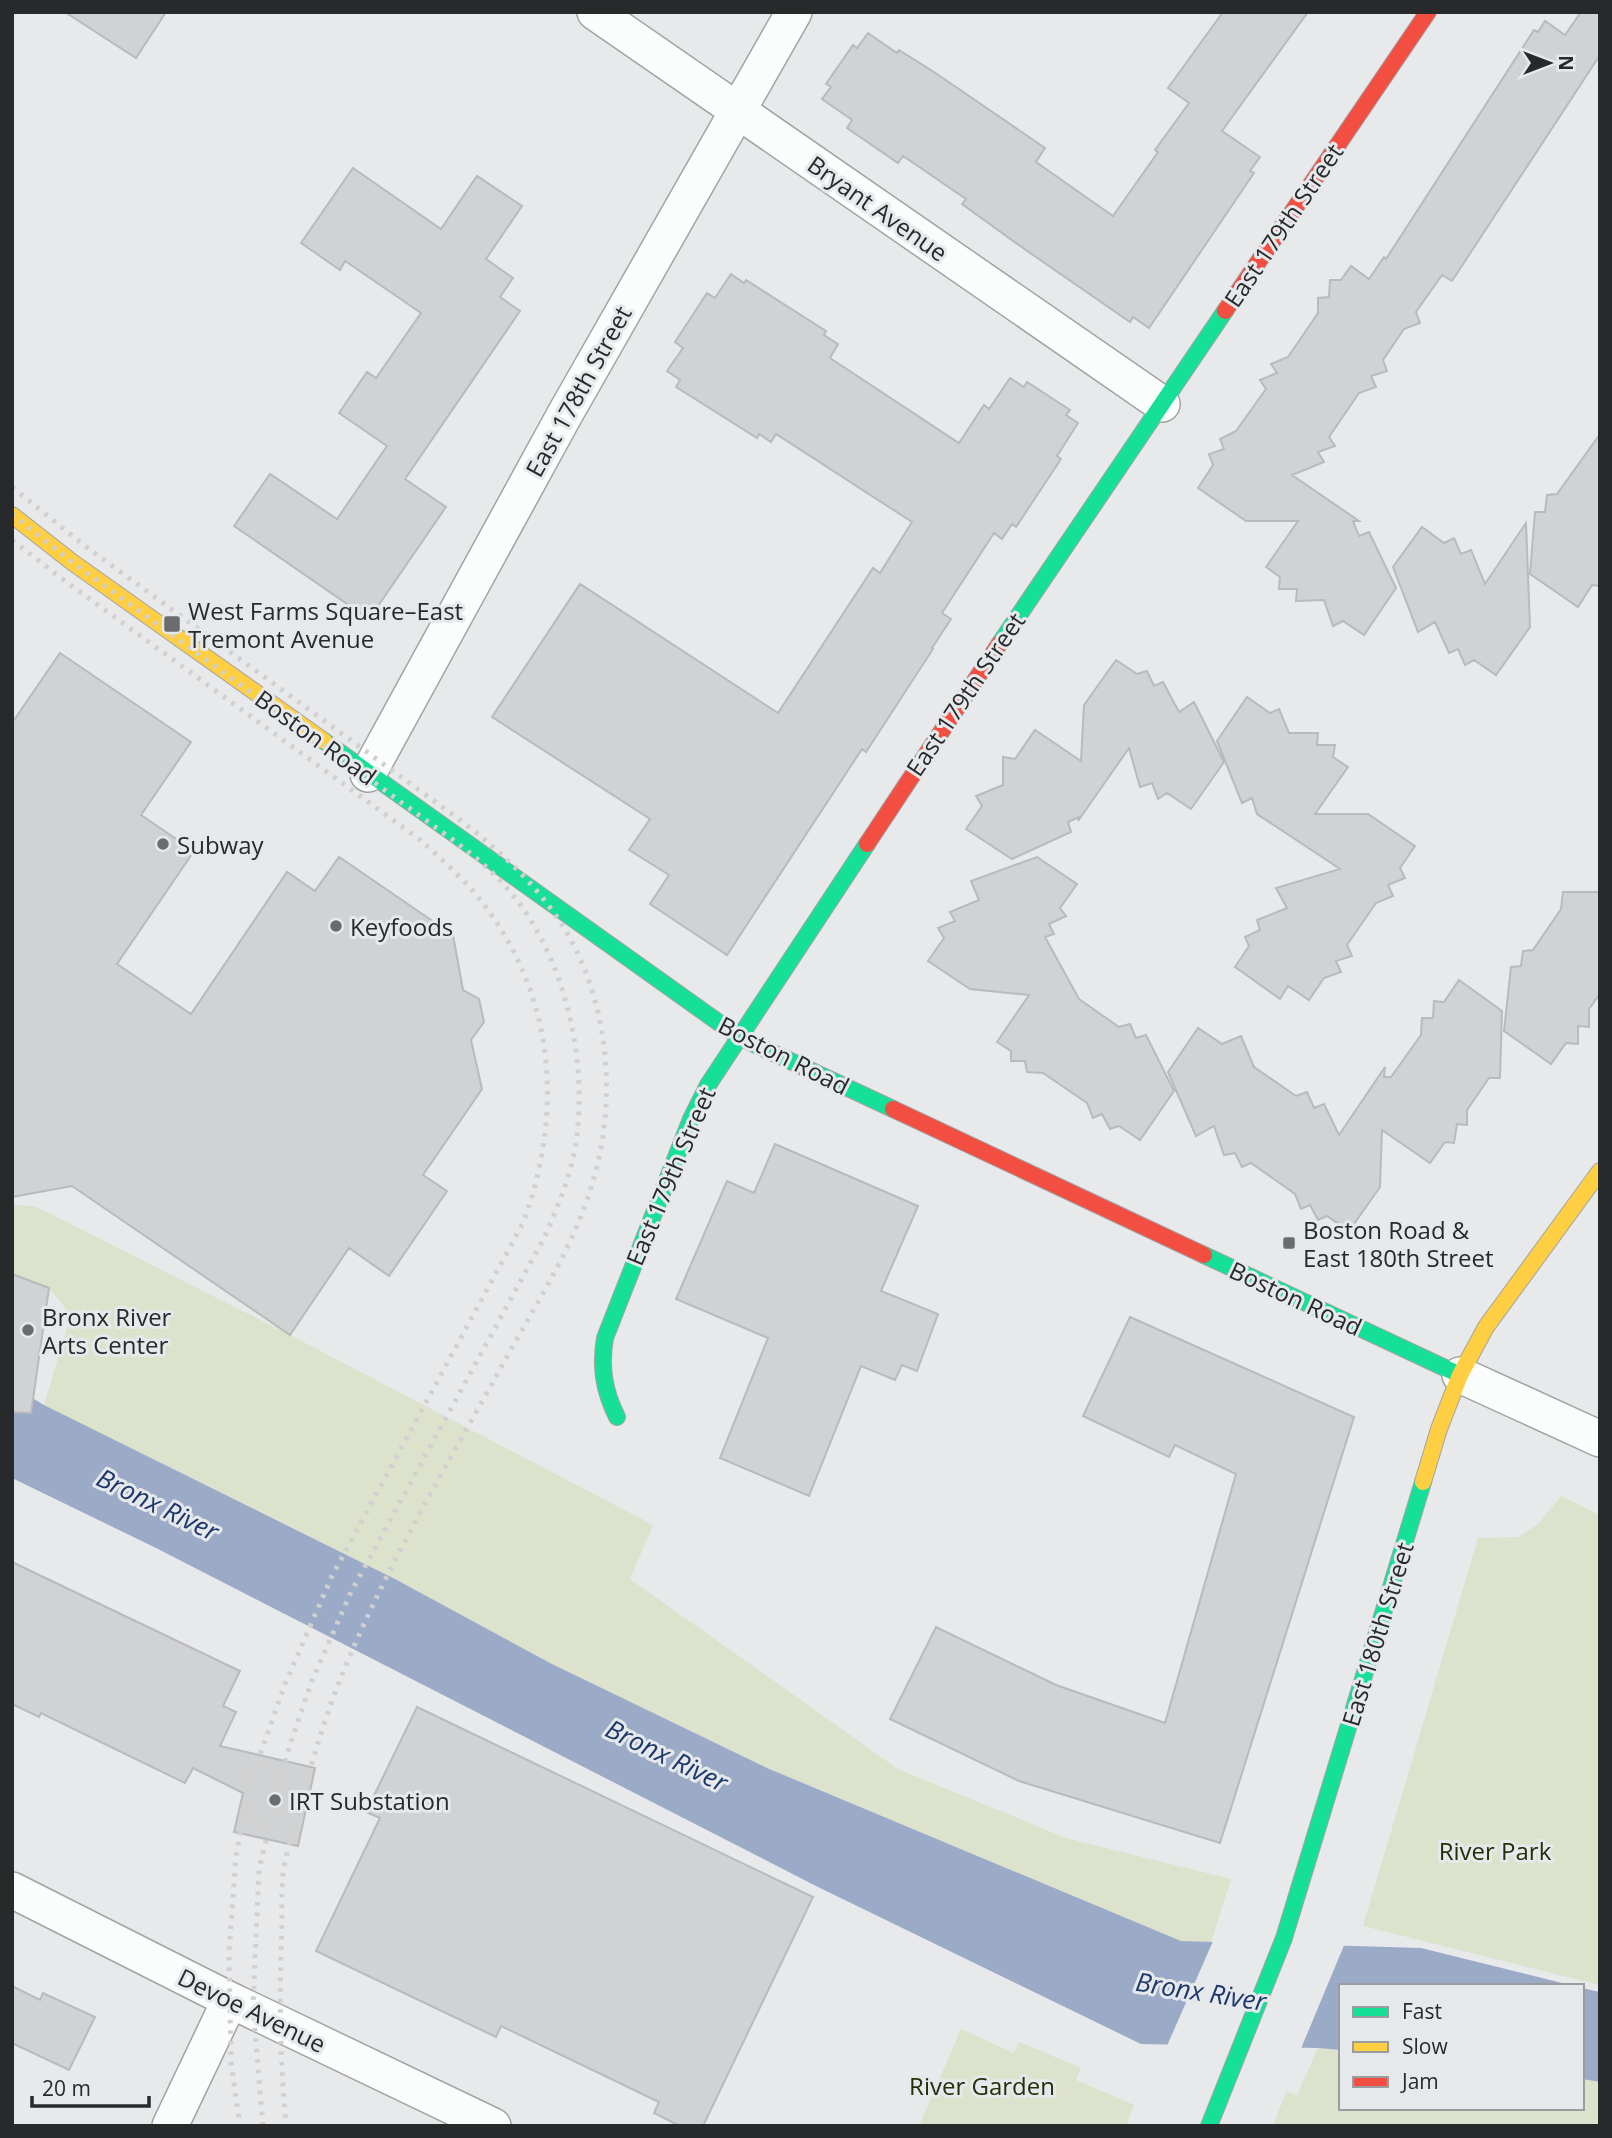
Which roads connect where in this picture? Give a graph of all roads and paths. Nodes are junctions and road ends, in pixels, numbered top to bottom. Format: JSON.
{"nodes":[{"id":1,"x":595,"y":12,"type":"edge"},
{"id":2,"x":794,"y":12,"type":"edge"},
{"id":3,"x":1428,"y":12,"type":"edge"},
{"id":4,"x":737,"y":111,"type":"junction"},
{"id":5,"x":1162,"y":404,"type":"junction"},
{"id":6,"x":12,"y":515,"type":"edge"},
{"id":7,"x":368,"y":774,"type":"junction"},
{"id":8,"x":738,"y":1037,"type":"junction"},
{"id":9,"x":1600,"y":1171,"type":"edge"},
{"id":10,"x":1460,"y":1375,"type":"junction"},
{"id":11,"x":617,"y":1417,"type":"dead end"},
{"id":12,"x":1600,"y":1439,"type":"edge"},
{"id":13,"x":12,"y":1890,"type":"edge"},
{"id":14,"x":230,"y":2000,"type":"junction"},
{"id":15,"x":170,"y":2126,"type":"edge"},
{"id":16,"x":493,"y":2126,"type":"edge"},
{"id":17,"x":1209,"y":2126,"type":"edge"}],
"edges":[{"from":1,"to":4,"type":"street","name":"Bryant Avenue"},
{"from":2,"to":4,"type":"street","name":"East 178th Street"},
{"from":3,"to":5,"type":"street","name":"East 179th Street"},
{"from":4,"to":5,"type":"street","name":"Bryant Avenue"},
{"from":4,"to":7,"type":"street","name":"East 178th Street"},
{"from":5,"to":8,"type":"street","name":"East 179th Street"},
{"from":6,"to":7,"type":"street","name":"Boston Road"},
{"from":7,"to":8,"type":"street","name":"Boston Road"},
{"from":8,"to":10,"type":"street","name":"Boston Road"},
{"from":8,"to":11,"type":"street","name":"East 179th Street"},
{"from":9,"to":10,"type":"street","name":"East 180th Street"},
{"from":10,"to":12,"type":"street","name":"Boston Road"},
{"from":10,"to":17,"type":"street","name":"East 180th Street"},
{"from":13,"to":14,"type":"street","name":"Devoe Avenue"},
{"from":14,"to":15,"type":"street"},
{"from":14,"to":16,"type":"street","name":"Devoe Avenue"}]}
